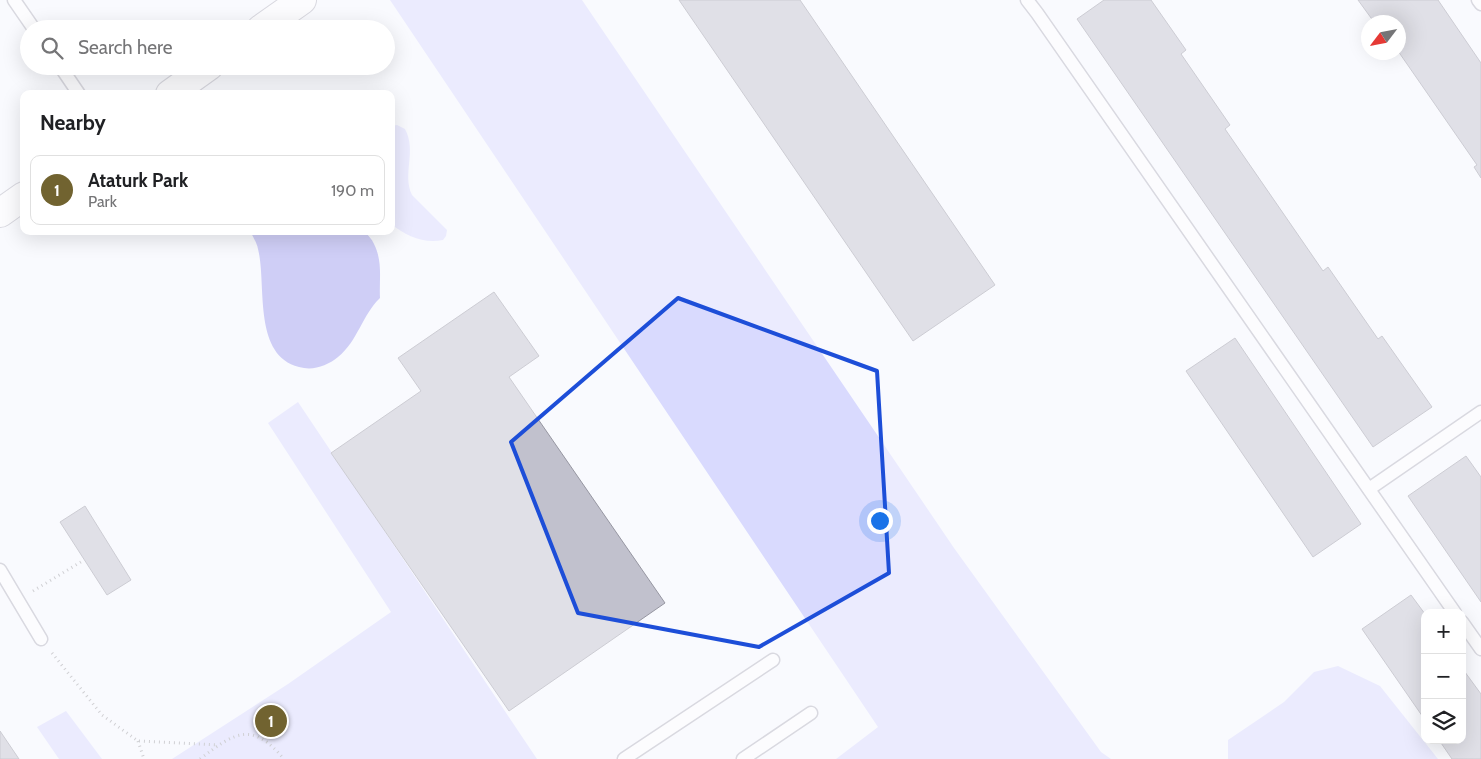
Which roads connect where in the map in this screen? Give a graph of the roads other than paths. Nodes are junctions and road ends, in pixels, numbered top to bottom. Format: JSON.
{"nodes":[{"id":1,"x":14,"y":0,"type":"edge"},
{"id":2,"x":302,"y":0,"type":"edge"},
{"id":3,"x":1027,"y":0,"type":"edge"},
{"id":4,"x":1478,"y":0,"type":"edge"},
{"id":5,"x":1481,"y":4,"type":"edge"},
{"id":6,"x":28,"y":20,"type":"edge"},
{"id":7,"x":274,"y":20,"type":"edge"},
{"id":8,"x":66,"y":75,"type":"edge"},
{"id":9,"x":196,"y":75,"type":"edge"},
{"id":10,"x":77,"y":90,"type":"edge"},
{"id":11,"x":176,"y":90,"type":"edge"},
{"id":12,"x":20,"y":199,"type":"edge"},
{"id":13,"x":0,"y":213,"type":"edge"},
{"id":14,"x":1481,"y":412,"type":"edge"},
{"id":15,"x":1369,"y":490,"type":"junction"},
{"id":16,"x":0,"y":570,"type":"edge"},
{"id":17,"x":1453,"y":609,"type":"edge"},
{"id":18,"x":1466,"y":628,"type":"edge"},
{"id":19,"x":41,"y":639,"type":"road end"},
{"id":20,"x":1481,"y":649,"type":"edge"},
{"id":21,"x":773,"y":660,"type":"dead end"},
{"id":22,"x":810,"y":713,"type":"dead end"},
{"id":23,"x":624,"y":759,"type":"edge"},
{"id":24,"x":743,"y":759,"type":"edge"}],
"edges":[{"from":1,"to":6,"type":"lane"},
{"from":2,"to":7,"type":"street"},
{"from":3,"to":15,"type":"lane"},
{"from":4,"to":5,"type":"lane"},
{"from":8,"to":10,"type":"lane"},
{"from":9,"to":11,"type":"street"},
{"from":12,"to":13,"type":"street"},
{"from":14,"to":15,"type":"lane"},
{"from":15,"to":17,"type":"lane"},
{"from":16,"to":19,"type":"lane"},
{"from":18,"to":20,"type":"lane"},
{"from":21,"to":23,"type":"lane"},
{"from":22,"to":24,"type":"lane"}]}
